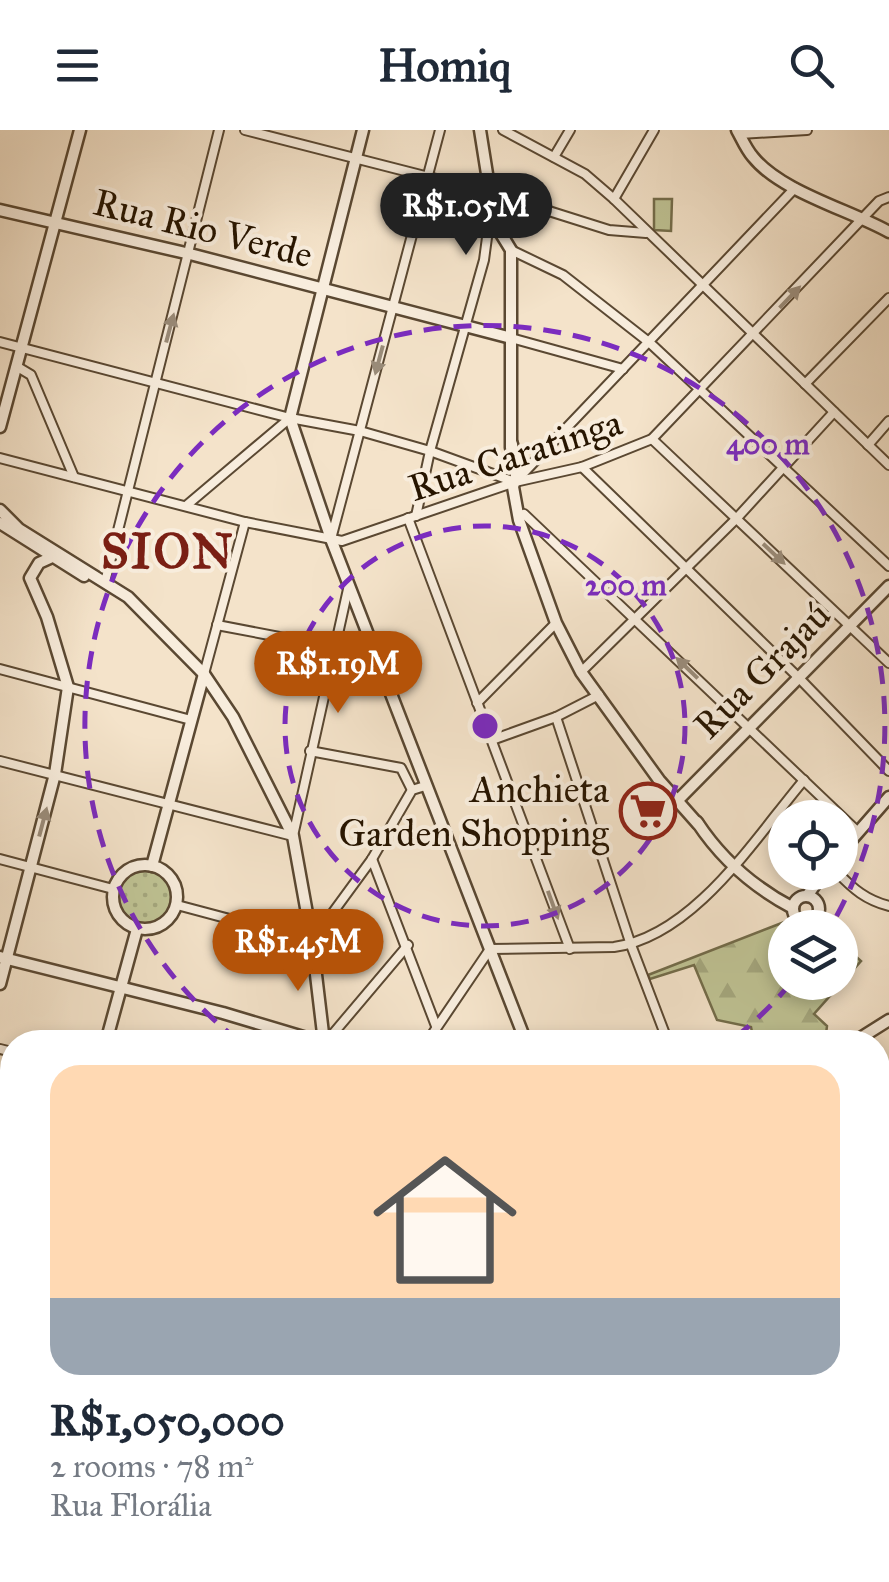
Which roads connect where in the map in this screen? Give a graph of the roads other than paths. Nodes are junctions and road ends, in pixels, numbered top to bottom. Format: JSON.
{"nodes":[{"id":1,"x":80,"y":130,"type":"edge"},
{"id":2,"x":218,"y":130,"type":"edge"},
{"id":3,"x":245,"y":130,"type":"edge"},
{"id":4,"x":362,"y":130,"type":"edge"},
{"id":5,"x":440,"y":130,"type":"edge"},
{"id":6,"x":484,"y":130,"type":"edge"},
{"id":7,"x":503,"y":130,"type":"edge"},
{"id":8,"x":570,"y":130,"type":"edge"},
{"id":9,"x":654,"y":130,"type":"edge"},
{"id":10,"x":808,"y":130,"type":"edge"},
{"id":11,"x":740,"y":132,"type":"edge"},
{"id":12,"x":554,"y":156,"type":"junction"},
{"id":13,"x":355,"y":160,"type":"junction"},
{"id":14,"x":429,"y":176,"type":"junction"},
{"id":15,"x":795,"y":188,"type":"junction"},
{"id":16,"x":491,"y":193,"type":"junction"},
{"id":17,"x":889,"y":197,"type":"edge"},
{"id":18,"x":614,"y":199,"type":"junction"},
{"id":19,"x":0,"y":210,"type":"edge"},
{"id":20,"x":630,"y":217,"type":"junction"},
{"id":21,"x":864,"y":218,"type":"junction"},
{"id":22,"x":57,"y":223,"type":"junction"},
{"id":23,"x":609,"y":230,"type":"junction"},
{"id":24,"x":889,"y":232,"type":"edge"},
{"id":25,"x":646,"y":233,"type":"junction"},
{"id":26,"x":511,"y":250,"type":"junction"},
{"id":27,"x":190,"y":254,"type":"junction"},
{"id":28,"x":705,"y":285,"type":"junction"},
{"id":29,"x":320,"y":290,"type":"junction"},
{"id":30,"x":889,"y":298,"type":"edge"},
{"id":31,"x":393,"y":307,"type":"junction"},
{"id":32,"x":466,"y":325,"type":"junction"},
{"id":33,"x":754,"y":334,"type":"junction"},
{"id":34,"x":511,"y":338,"type":"junction"},
{"id":35,"x":0,"y":342,"type":"edge"},
{"id":36,"x":650,"y":342,"type":"junction"},
{"id":37,"x":21,"y":347,"type":"junction"},
{"id":38,"x":16,"y":366,"type":"junction"},
{"id":39,"x":623,"y":369,"type":"junction"},
{"id":40,"x":156,"y":382,"type":"junction"},
{"id":41,"x":805,"y":384,"type":"junction"},
{"id":42,"x":701,"y":390,"type":"junction"},
{"id":43,"x":834,"y":412,"type":"junction"},
{"id":44,"x":290,"y":418,"type":"junction"},
{"id":45,"x":889,"y":421,"type":"edge"},
{"id":46,"x":0,"y":428,"type":"edge"},
{"id":47,"x":360,"y":431,"type":"junction"},
{"id":48,"x":652,"y":439,"type":"junction"},
{"id":49,"x":868,"y":445,"type":"junction"},
{"id":50,"x":430,"y":450,"type":"junction"},
{"id":51,"x":0,"y":458,"type":"edge"},
{"id":52,"x":889,"y":465,"type":"edge"},
{"id":53,"x":582,"y":467,"type":"junction"},
{"id":54,"x":784,"y":467,"type":"junction"},
{"id":55,"x":74,"y":478,"type":"junction"},
{"id":56,"x":515,"y":482,"type":"junction"},
{"id":57,"x":127,"y":490,"type":"junction"},
{"id":58,"x":186,"y":506,"type":"junction"},
{"id":59,"x":0,"y":510,"type":"edge"},
{"id":60,"x":412,"y":517,"type":"junction"},
{"id":61,"x":736,"y":519,"type":"junction"},
{"id":62,"x":524,"y":521,"type":"junction"},
{"id":63,"x":245,"y":522,"type":"junction"},
{"id":64,"x":0,"y":523,"type":"edge"},
{"id":65,"x":332,"y":531,"type":"junction"},
{"id":66,"x":37,"y":545,"type":"junction"},
{"id":67,"x":44,"y":560,"type":"junction"},
{"id":68,"x":889,"y":566,"type":"edge"},
{"id":69,"x":686,"y":570,"type":"junction"},
{"id":70,"x":104,"y":582,"type":"junction"},
{"id":71,"x":350,"y":582,"type":"junction"},
{"id":72,"x":889,"y":586,"type":"edge"},
{"id":73,"x":136,"y":607,"type":"junction"},
{"id":74,"x":360,"y":612,"type":"junction"},
{"id":75,"x":343,"y":617,"type":"junction"},
{"id":76,"x":636,"y":619,"type":"junction"},
{"id":77,"x":556,"y":623,"type":"junction"},
{"id":78,"x":850,"y":624,"type":"junction"},
{"id":79,"x":217,"y":625,"type":"junction"},
{"id":80,"x":337,"y":648,"type":"junction"},
{"id":81,"x":889,"y":663,"type":"edge"},
{"id":82,"x":0,"y":669,"type":"edge"},
{"id":83,"x":581,"y":672,"type":"junction"},
{"id":84,"x":204,"y":674,"type":"junction"},
{"id":85,"x":799,"y":678,"type":"junction"},
{"id":86,"x":68,"y":687,"type":"junction"},
{"id":87,"x":599,"y":695,"type":"junction"},
{"id":88,"x":477,"y":703,"type":"junction"},
{"id":89,"x":556,"y":717,"type":"junction"},
{"id":90,"x":191,"y":720,"type":"junction"},
{"id":91,"x":748,"y":726,"type":"junction"},
{"id":92,"x":492,"y":740,"type":"junction"},
{"id":93,"x":412,"y":750,"type":"junction"},
{"id":94,"x":310,"y":751,"type":"junction"},
{"id":95,"x":0,"y":760,"type":"edge"},
{"id":96,"x":401,"y":768,"type":"junction"},
{"id":97,"x":655,"y":772,"type":"junction"},
{"id":98,"x":889,"y":772,"type":"edge"},
{"id":99,"x":55,"y":774,"type":"junction"},
{"id":100,"x":804,"y":780,"type":"junction"},
{"id":101,"x":412,"y":790,"type":"junction"},
{"id":102,"x":427,"y":792,"type":"junction"},
{"id":103,"x":889,"y":797,"type":"edge"},
{"id":104,"x":680,"y":798,"type":"junction"},
{"id":105,"x":825,"y":800,"type":"edge"},
{"id":106,"x":170,"y":804,"type":"junction"},
{"id":107,"x":698,"y":824,"type":"junction"},
{"id":108,"x":858,"y":832,"type":"edge"},
{"id":109,"x":292,"y":836,"type":"junction"},
{"id":110,"x":0,"y":859,"type":"edge"},
{"id":111,"x":372,"y":859,"type":"junction"},
{"id":112,"x":152,"y":866,"type":"junction"},
{"id":113,"x":731,"y":866,"type":"junction"},
{"id":114,"x":31,"y":867,"type":"junction"},
{"id":115,"x":113,"y":889,"type":"junction"},
{"id":116,"x":808,"y":890,"type":"edge"},
{"id":117,"x":854,"y":890,"type":"edge"},
{"id":118,"x":177,"y":905,"type":"junction"},
{"id":119,"x":889,"y":906,"type":"edge"},
{"id":120,"x":137,"y":929,"type":"junction"},
{"id":121,"x":312,"y":941,"type":"junction"},
{"id":122,"x":408,"y":945,"type":"junction"},
{"id":123,"x":631,"y":945,"type":"junction"},
{"id":124,"x":490,"y":948,"type":"junction"},
{"id":125,"x":570,"y":949,"type":"junction"},
{"id":126,"x":4,"y":958,"type":"edge"},
{"id":127,"x":0,"y":984,"type":"edge"},
{"id":128,"x":120,"y":987,"type":"junction"},
{"id":129,"x":436,"y":1026,"type":"junction"},
{"id":130,"x":109,"y":1030,"type":"edge"},
{"id":131,"x":282,"y":1030,"type":"edge"},
{"id":132,"x":322,"y":1030,"type":"edge"},
{"id":133,"x":334,"y":1030,"type":"edge"},
{"id":134,"x":434,"y":1030,"type":"edge"},
{"id":135,"x":522,"y":1030,"type":"edge"},
{"id":136,"x":663,"y":1030,"type":"edge"}],
"edges":[{"from":1,"to":22,"type":"street"},
{"from":2,"to":27,"type":"street"},
{"from":3,"to":13,"type":"street"},
{"from":4,"to":13,"type":"street"},
{"from":5,"to":14,"type":"street"},
{"from":6,"to":16,"type":"street"},
{"from":7,"to":12,"type":"street"},
{"from":8,"to":12,"type":"street"},
{"from":9,"to":18,"type":"street"},
{"from":10,"to":11,"type":"street"},
{"from":11,"to":15,"type":"street"},
{"from":12,"to":18,"type":"street"},
{"from":13,"to":14,"type":"street"},
{"from":13,"to":29,"type":"street"},
{"from":14,"to":16,"type":"street"},
{"from":14,"to":31,"type":"street"},
{"from":15,"to":21,"type":"street"},
{"from":15,"to":28,"type":"street"},
{"from":16,"to":23,"type":"street"},
{"from":16,"to":26,"type":"street"},
{"from":16,"to":32,"type":"street"},
{"from":17,"to":21,"type":"street","name":"Rua Caratinga"},
{"from":18,"to":20,"type":"street"},
{"from":19,"to":22,"type":"street","name":"Rua Rio Verde"},
{"from":20,"to":23,"type":"street"},
{"from":20,"to":25,"type":"street"},
{"from":21,"to":24,"type":"street"},
{"from":33,"to":21,"type":"street","name":"Rua Caratinga","one_way":true},
{"from":22,"to":27,"type":"street","name":"Rua Rio Verde"},
{"from":22,"to":37,"type":"street"},
{"from":23,"to":25,"type":"street"},
{"from":25,"to":28,"type":"street"},
{"from":26,"to":34,"type":"street"},
{"from":26,"to":36,"type":"street"},
{"from":27,"to":29,"type":"street","name":"Rua Rio Verde"},
{"from":40,"to":27,"type":"street","one_way":true},
{"from":28,"to":33,"type":"street"},
{"from":28,"to":36,"type":"street"},
{"from":29,"to":31,"type":"street","name":"Rua Rio Verde"},
{"from":29,"to":44,"type":"street"},
{"from":30,"to":41,"type":"street"},
{"from":31,"to":32,"type":"street","name":"Rua Rio Verde"},
{"from":31,"to":47,"type":"street","one_way":true},
{"from":32,"to":34,"type":"street","name":"Rua Rio Verde"},
{"from":32,"to":50,"type":"street"},
{"from":33,"to":41,"type":"street"},
{"from":33,"to":42,"type":"street","name":"Rua Caratinga"},
{"from":34,"to":39,"type":"street","name":"Rua Rio Verde"},
{"from":34,"to":56,"type":"street"},
{"from":35,"to":37,"type":"street"},
{"from":36,"to":39,"type":"street"},
{"from":36,"to":42,"type":"street"},
{"from":37,"to":38,"type":"street"},
{"from":37,"to":40,"type":"street"},
{"from":38,"to":46,"type":"street"},
{"from":38,"to":55,"type":"street"},
{"from":39,"to":56,"type":"street"},
{"from":40,"to":44,"type":"street"},
{"from":40,"to":57,"type":"street"},
{"from":41,"to":43,"type":"street"},
{"from":42,"to":48,"type":"street","name":"Rua Caratinga"},
{"from":42,"to":54,"type":"street"},
{"from":43,"to":49,"type":"street"},
{"from":43,"to":54,"type":"street"},
{"from":44,"to":47,"type":"street"},
{"from":44,"to":58,"type":"street"},
{"from":44,"to":65,"type":"street"},
{"from":45,"to":49,"type":"street"},
{"from":47,"to":50,"type":"street"},
{"from":47,"to":65,"type":"street"},
{"from":48,"to":53,"type":"street","name":"Rua Caratinga"},
{"from":48,"to":61,"type":"street"},
{"from":49,"to":52,"type":"street"},
{"from":50,"to":56,"type":"street"},
{"from":50,"to":60,"type":"street"},
{"from":51,"to":55,"type":"street"},
{"from":53,"to":56,"type":"street","name":"Rua Caratinga"},
{"from":53,"to":69,"type":"street"},
{"from":54,"to":61,"type":"street"},
{"from":54,"to":68,"type":"street"},
{"from":55,"to":57,"type":"street"},
{"from":56,"to":60,"type":"street","name":"Rua Caratinga"},
{"from":56,"to":62,"type":"street"},
{"from":57,"to":58,"type":"street"},
{"from":57,"to":70,"type":"street"},
{"from":58,"to":63,"type":"street"},
{"from":59,"to":66,"type":"street"},
{"from":60,"to":65,"type":"street","name":"Rua Caratinga"},
{"from":60,"to":88,"type":"street"},
{"from":61,"to":69,"type":"street"},
{"from":61,"to":78,"type":"street","one_way":true},
{"from":62,"to":76,"type":"street"},
{"from":62,"to":77,"type":"street"},
{"from":63,"to":65,"type":"street"},
{"from":63,"to":79,"type":"street"},
{"from":64,"to":66,"type":"street"},
{"from":65,"to":71,"type":"street"},
{"from":66,"to":67,"type":"street"},
{"from":66,"to":70,"type":"street"},
{"from":67,"to":73,"type":"street"},
{"from":67,"to":86,"type":"street"},
{"from":69,"to":76,"type":"street"},
{"from":69,"to":85,"type":"street"},
{"from":70,"to":73,"type":"street"},
{"from":71,"to":74,"type":"street"},
{"from":71,"to":75,"type":"street"},
{"from":72,"to":78,"type":"street","name":"Rua Grajaú"},
{"from":73,"to":84,"type":"street"},
{"from":74,"to":75,"type":"street"},
{"from":74,"to":93,"type":"street"},
{"from":75,"to":80,"type":"street"},
{"from":76,"to":83,"type":"street"},
{"from":91,"to":76,"type":"street","one_way":true},
{"from":77,"to":83,"type":"street"},
{"from":77,"to":88,"type":"street"},
{"from":78,"to":81,"type":"street"},
{"from":78,"to":85,"type":"street","name":"Rua Grajaú"},
{"from":79,"to":80,"type":"street"},
{"from":79,"to":84,"type":"street"},
{"from":80,"to":94,"type":"street"},
{"from":82,"to":86,"type":"street"},
{"from":83,"to":87,"type":"street"},
{"from":84,"to":90,"type":"street"},
{"from":84,"to":109,"type":"street"},
{"from":85,"to":91,"type":"street","name":"Rua Grajaú"},
{"from":85,"to":98,"type":"street"},
{"from":86,"to":90,"type":"street"},
{"from":86,"to":99,"type":"street"},
{"from":87,"to":89,"type":"street"},
{"from":87,"to":97,"type":"street"},
{"from":88,"to":92,"type":"street"},
{"from":89,"to":92,"type":"street"},
{"from":89,"to":123,"type":"street"},
{"from":90,"to":106,"type":"street"},
{"from":91,"to":100,"type":"street"},
{"from":91,"to":104,"type":"street","name":"Rua Grajaú"},
{"from":92,"to":125,"type":"street","one_way":true},
{"from":93,"to":96,"type":"street"},
{"from":93,"to":102,"type":"street"},
{"from":94,"to":96,"type":"street"},
{"from":94,"to":109,"type":"street"},
{"from":95,"to":99,"type":"street"},
{"from":96,"to":101,"type":"street"},
{"from":97,"to":104,"type":"street"},
{"from":97,"to":107,"type":"street"},
{"from":99,"to":106,"type":"street"},
{"from":114,"to":99,"type":"street","one_way":true},
{"from":100,"to":105,"type":"street"},
{"from":100,"to":113,"type":"street"},
{"from":101,"to":102,"type":"street"},
{"from":101,"to":111,"type":"street"},
{"from":102,"to":124,"type":"street"},
{"from":103,"to":108,"type":"street"},
{"from":104,"to":107,"type":"street"},
{"from":106,"to":109,"type":"street"},
{"from":106,"to":112,"type":"street"},
{"from":107,"to":113,"type":"street"},
{"from":109,"to":121,"type":"street"},
{"from":110,"to":114,"type":"street"},
{"from":111,"to":121,"type":"street"},
{"from":111,"to":122,"type":"street"},
{"from":112,"to":115,"type":"street"},
{"from":112,"to":118,"type":"street"},
{"from":113,"to":116,"type":"street"},
{"from":113,"to":123,"type":"street"},
{"from":114,"to":115,"type":"street"},
{"from":114,"to":126,"type":"street"},
{"from":115,"to":120,"type":"street"},
{"from":117,"to":119,"type":"street"},
{"from":118,"to":120,"type":"street"},
{"from":118,"to":121,"type":"street"},
{"from":120,"to":128,"type":"street"},
{"from":121,"to":132,"type":"street"},
{"from":122,"to":129,"type":"street"},
{"from":122,"to":133,"type":"street"},
{"from":123,"to":125,"type":"street"},
{"from":123,"to":136,"type":"street"},
{"from":124,"to":125,"type":"street"},
{"from":124,"to":129,"type":"street"},
{"from":124,"to":135,"type":"street"},
{"from":126,"to":127,"type":"street"},
{"from":126,"to":128,"type":"street"},
{"from":128,"to":130,"type":"street"},
{"from":128,"to":131,"type":"street"},
{"from":129,"to":134,"type":"street"}]}
